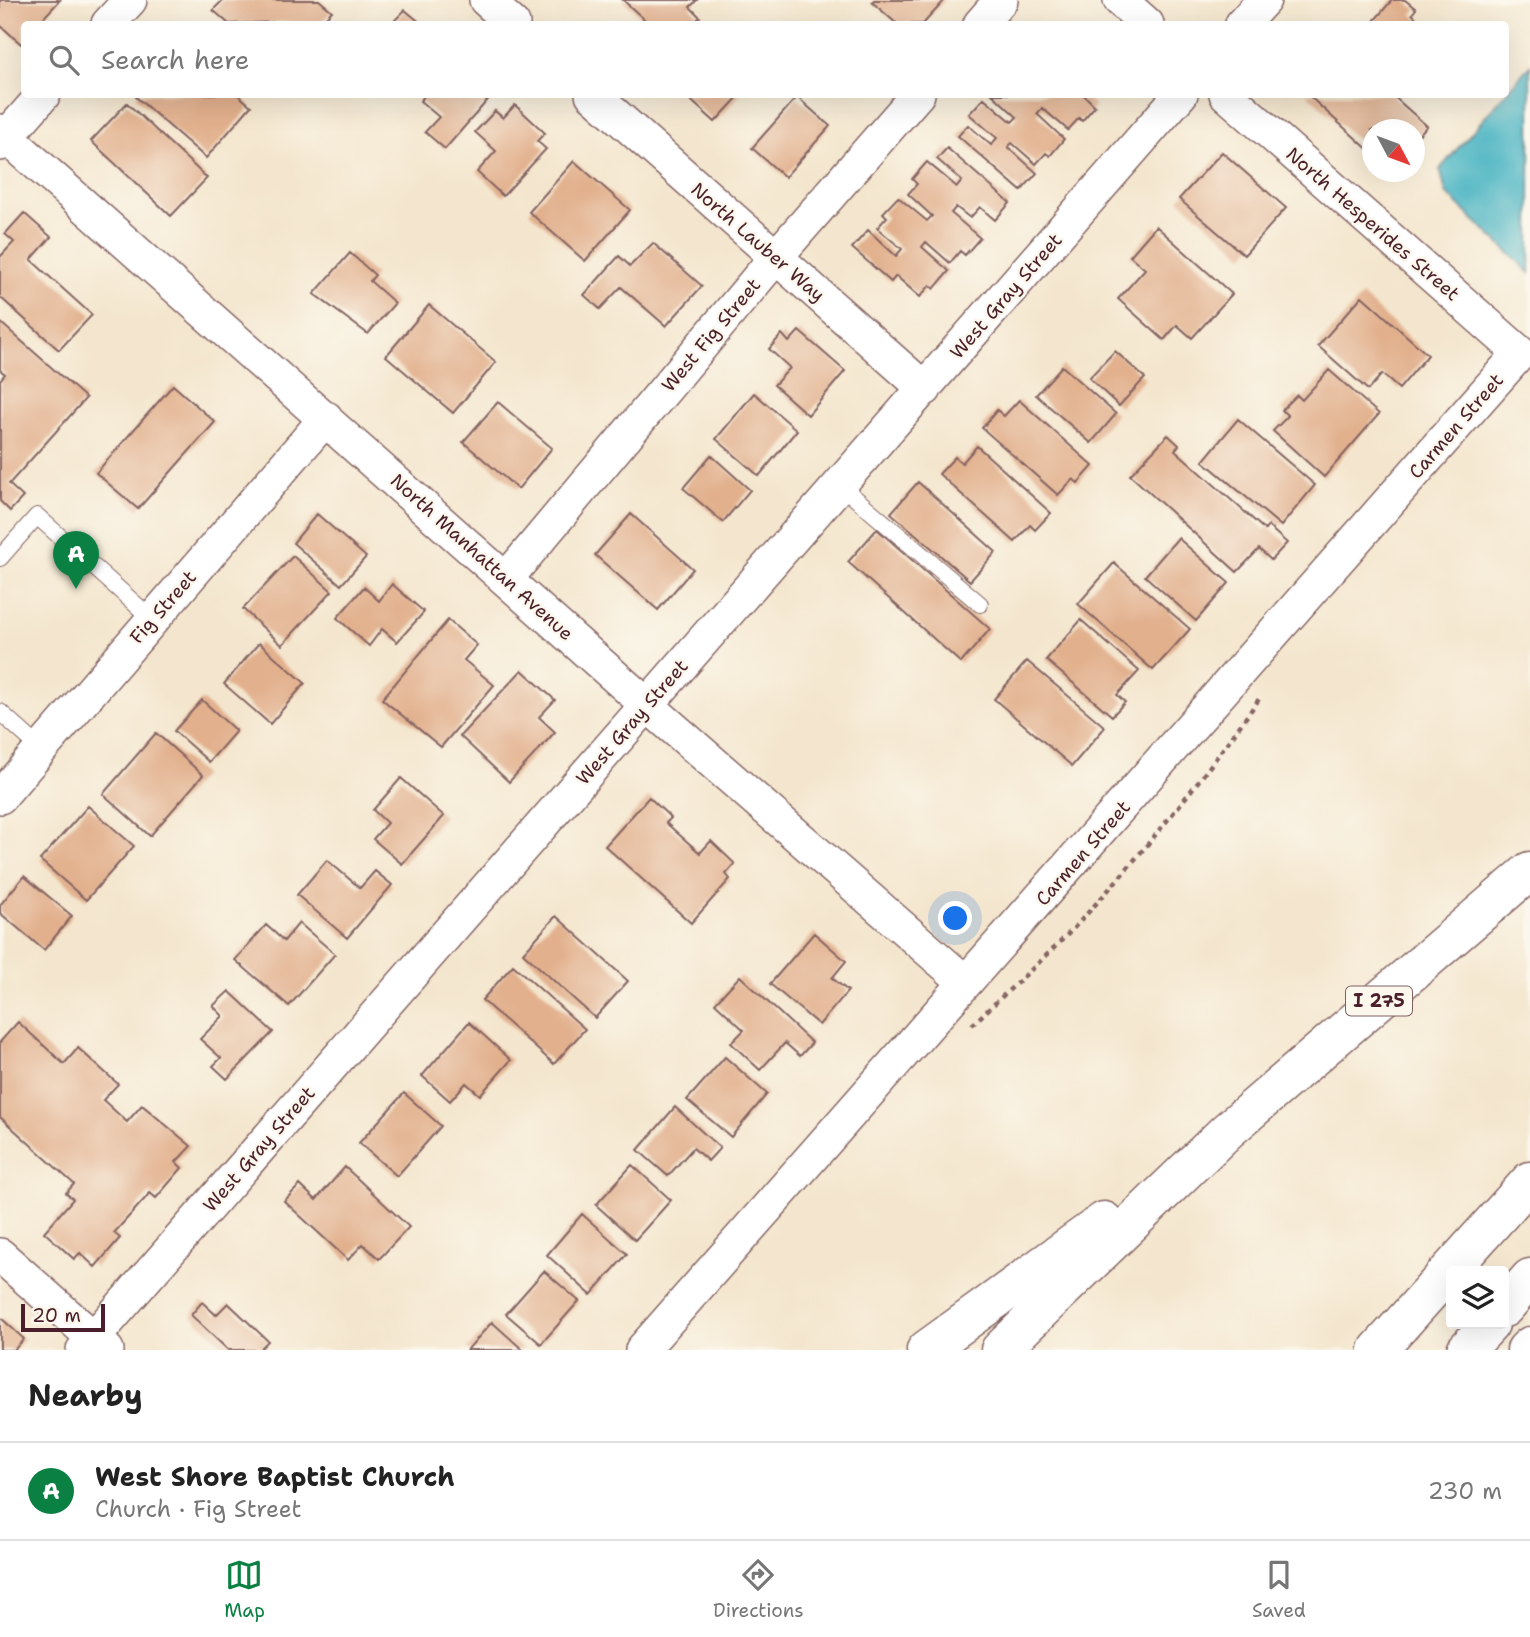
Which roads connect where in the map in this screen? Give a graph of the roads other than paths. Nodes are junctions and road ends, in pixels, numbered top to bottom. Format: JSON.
{"nodes":[{"id":1,"x":130,"y":0,"type":"edge"},
{"id":2,"x":486,"y":0,"type":"edge"},
{"id":3,"x":1001,"y":0,"type":"edge"},
{"id":4,"x":1119,"y":0,"type":"edge"},
{"id":5,"x":1264,"y":0,"type":"edge"},
{"id":6,"x":111,"y":21,"type":"edge"},
{"id":7,"x":510,"y":21,"type":"edge"},
{"id":8,"x":982,"y":21,"type":"edge"},
{"id":9,"x":1144,"y":21,"type":"edge"},
{"id":10,"x":1245,"y":21,"type":"edge"},
{"id":11,"x":40,"y":98,"type":"edge"},
{"id":12,"x":596,"y":98,"type":"edge"},
{"id":13,"x":915,"y":98,"type":"edge"},
{"id":14,"x":1178,"y":98,"type":"edge"},
{"id":15,"x":1231,"y":98,"type":"edge"},
{"id":16,"x":2,"y":137,"type":"edge"},
{"id":17,"x":775,"y":258,"type":"junction"},
{"id":18,"x":1520,"y":353,"type":"joint"},
{"id":19,"x":925,"y":389,"type":"junction"},
{"id":20,"x":326,"y":418,"type":"junction"},
{"id":21,"x":841,"y":486,"type":"junction"},
{"id":22,"x":0,"y":558,"type":"edge"},
{"id":23,"x":507,"y":578,"type":"junction"},
{"id":24,"x":980,"y":604,"type":"dead end"},
{"id":25,"x":152,"y":619,"type":"junction"},
{"id":26,"x":648,"y":705,"type":"junction"},
{"id":27,"x":0,"y":712,"type":"edge"},
{"id":28,"x":41,"y":749,"type":"junction"},
{"id":29,"x":0,"y":797,"type":"edge"},
{"id":30,"x":1530,"y":871,"type":"edge"},
{"id":31,"x":965,"y":982,"type":"junction"},
{"id":32,"x":1227,"y":1131,"type":"junction"},
{"id":33,"x":1530,"y":1181,"type":"edge"},
{"id":34,"x":0,"y":1255,"type":"edge"},
{"id":35,"x":1530,"y":1278,"type":"edge"},
{"id":36,"x":1509,"y":1302,"type":"edge"},
{"id":37,"x":1485,"y":1329,"type":"edge"},
{"id":38,"x":94,"y":1346,"type":"edge"},
{"id":39,"x":1530,"y":1346,"type":"edge"},
{"id":40,"x":642,"y":1350,"type":"edge"},
{"id":41,"x":926,"y":1350,"type":"edge"},
{"id":42,"x":1000,"y":1350,"type":"edge"},
{"id":43,"x":1378,"y":1350,"type":"edge"},
{"id":44,"x":1466,"y":1350,"type":"edge"},
{"id":45,"x":1526,"y":1350,"type":"edge"}],
"edges":[{"from":1,"to":6,"type":"street"},
{"from":2,"to":7,"type":"street"},
{"from":3,"to":8,"type":"street"},
{"from":4,"to":9,"type":"street"},
{"from":5,"to":10,"type":"street"},
{"from":11,"to":16,"type":"street"},
{"from":12,"to":17,"type":"street","name":"North Lauber Way"},
{"from":13,"to":17,"type":"street","name":"West Fig Street"},
{"from":14,"to":19,"type":"street","name":"West Gray Street"},
{"from":15,"to":18,"type":"street","name":"North Hesperides Street"},
{"from":16,"to":20,"type":"street","name":"North Manhattan Avenue"},
{"from":17,"to":19,"type":"street","name":"North Lauber Way"},
{"from":17,"to":23,"type":"street","name":"West Fig Street"},
{"from":18,"to":31,"type":"street","name":"Carmen Street"},
{"from":19,"to":21,"type":"street","name":"West Gray Street"},
{"from":20,"to":23,"type":"street","name":"North Manhattan Avenue"},
{"from":20,"to":25,"type":"street","name":"Fig Street"},
{"from":21,"to":24,"type":"lane"},
{"from":21,"to":26,"type":"street","name":"West Gray Street"},
{"from":22,"to":25,"type":"lane"},
{"from":23,"to":26,"type":"street","name":"North Manhattan Avenue"},
{"from":25,"to":28,"type":"street","name":"Fig Street"},
{"from":26,"to":31,"type":"street","name":"North Manhattan Avenue"},
{"from":26,"to":38,"type":"street","name":"West Gray Street"},
{"from":27,"to":28,"type":"lane"},
{"from":28,"to":29,"type":"street","name":"Fig Street"},
{"from":30,"to":32,"type":"highway","number":"I 275"},
{"from":31,"to":40,"type":"street","name":"Carmen Street"},
{"from":32,"to":41,"type":"highway"},
{"from":32,"to":42,"type":"highway","number":"I 275"},
{"from":33,"to":43,"type":"highway"},
{"from":34,"to":38,"type":"street"},
{"from":35,"to":36,"type":"highway"},
{"from":37,"to":44,"type":"highway"},
{"from":39,"to":45,"type":"highway"}]}
